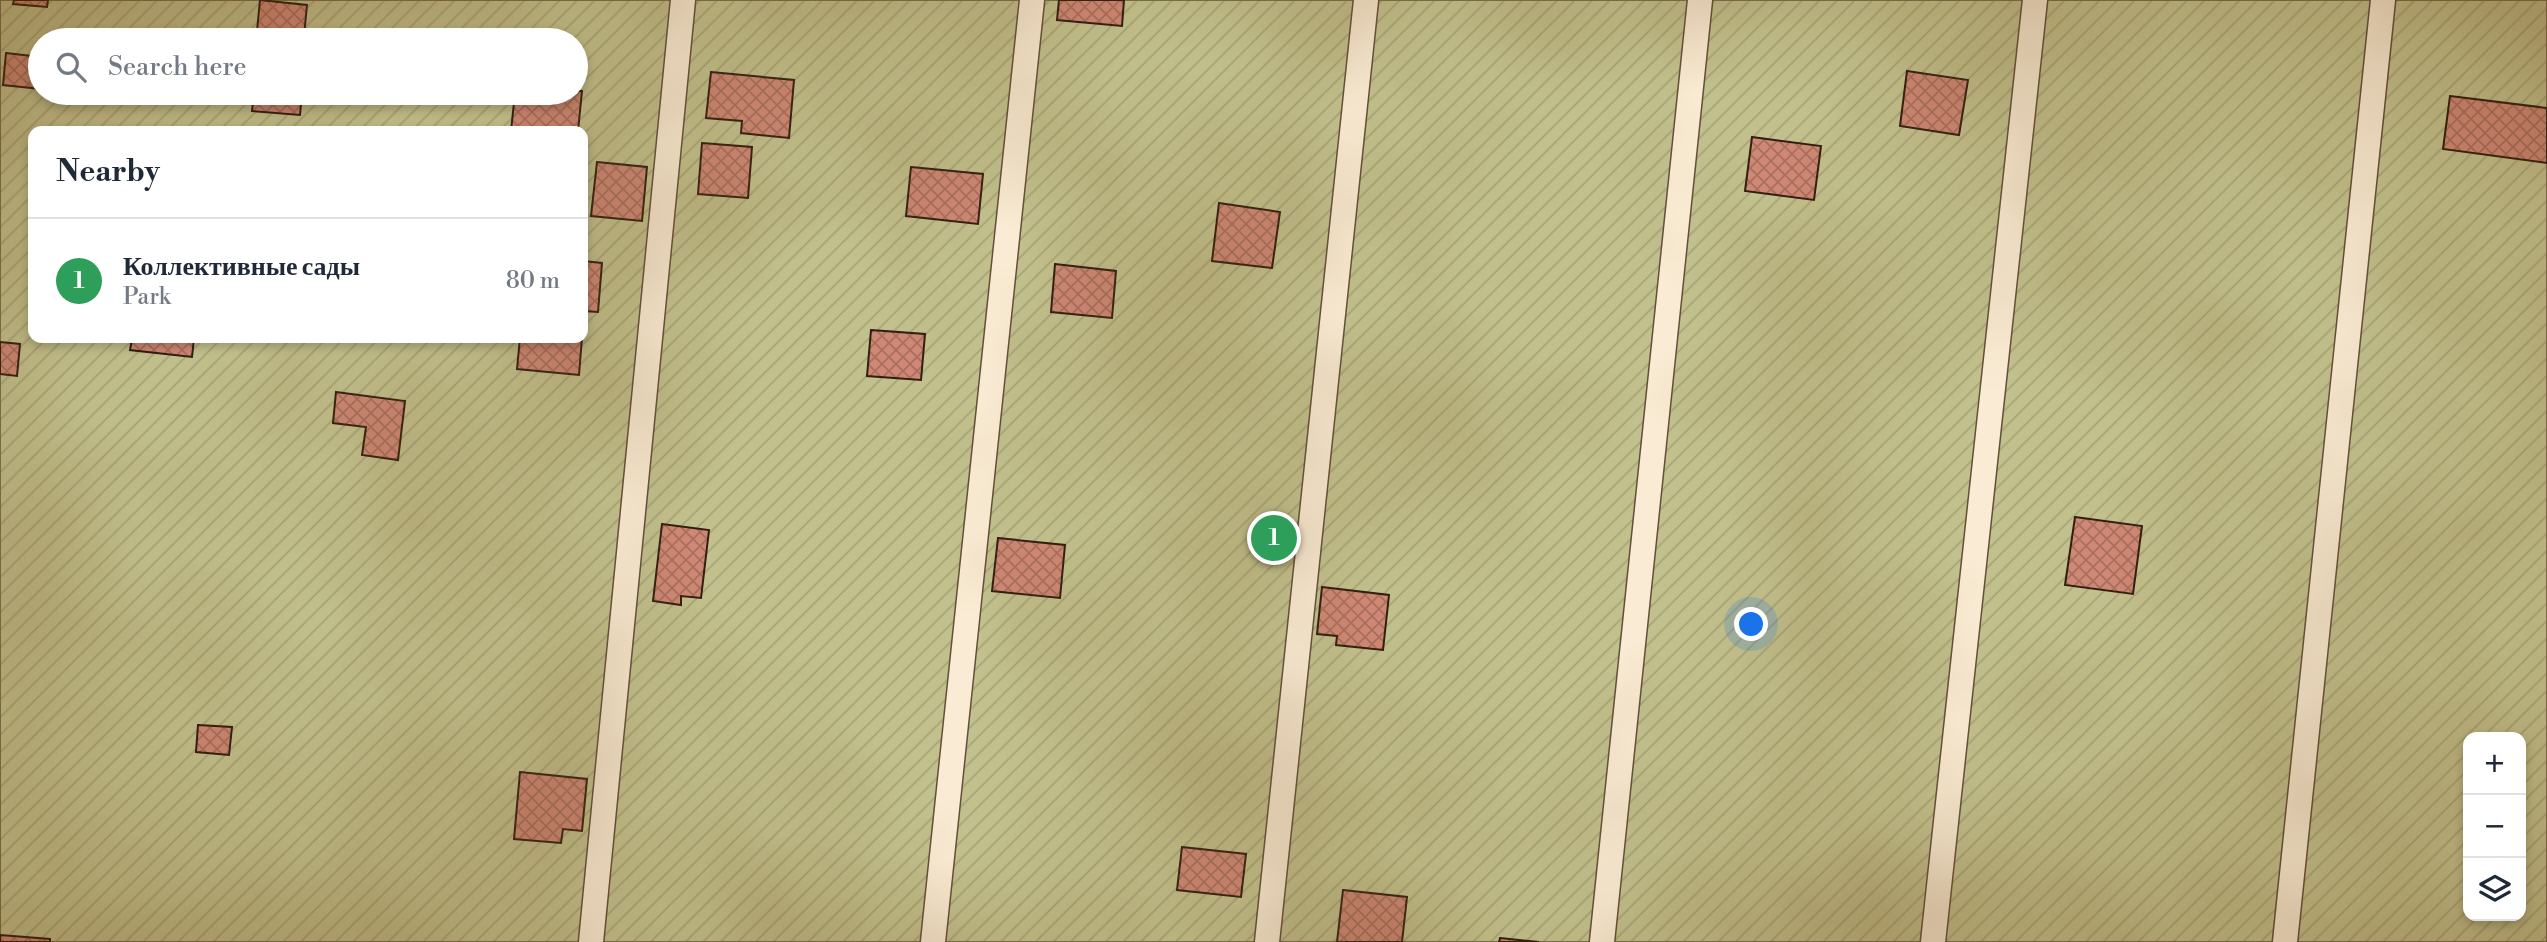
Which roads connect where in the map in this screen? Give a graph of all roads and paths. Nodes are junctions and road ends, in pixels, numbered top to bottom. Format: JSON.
{"nodes":[{"id":1,"x":682,"y":0,"type":"edge"},
{"id":2,"x":1032,"y":0,"type":"edge"},
{"id":3,"x":1366,"y":0,"type":"edge"},
{"id":4,"x":1700,"y":0,"type":"edge"},
{"id":5,"x":2035,"y":0,"type":"edge"},
{"id":6,"x":2383,"y":0,"type":"edge"},
{"id":7,"x":591,"y":942,"type":"edge"},
{"id":8,"x":933,"y":942,"type":"edge"},
{"id":9,"x":1267,"y":942,"type":"edge"},
{"id":10,"x":1602,"y":942,"type":"edge"},
{"id":11,"x":1933,"y":942,"type":"edge"},
{"id":12,"x":2285,"y":942,"type":"edge"}],
"edges":[{"from":1,"to":7,"type":"lane"},
{"from":2,"to":8,"type":"lane"},
{"from":3,"to":9,"type":"lane"},
{"from":4,"to":10,"type":"lane"},
{"from":5,"to":11,"type":"lane"},
{"from":6,"to":12,"type":"lane"}]}
